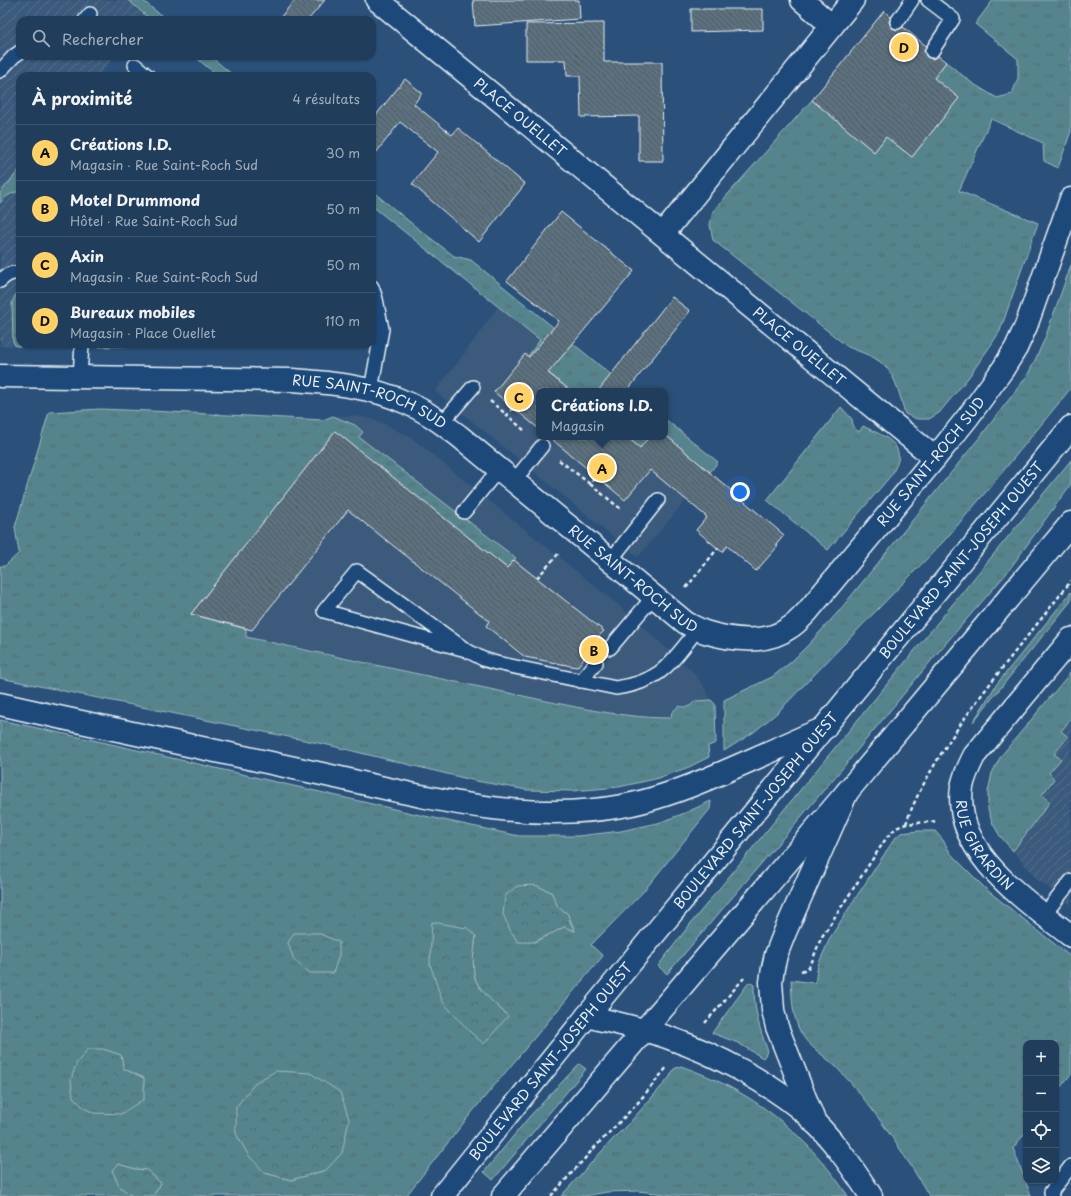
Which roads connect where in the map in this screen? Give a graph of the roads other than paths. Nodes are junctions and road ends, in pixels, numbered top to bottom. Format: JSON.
{"nodes":[{"id":1,"x":377,"y":0,"type":"edge"},
{"id":2,"x":802,"y":0,"type":"edge"},
{"id":3,"x":852,"y":0,"type":"edge"},
{"id":4,"x":912,"y":0,"type":"edge"},
{"id":5,"x":928,"y":0,"type":"edge"},
{"id":6,"x":897,"y":22,"type":"dead end"},
{"id":7,"x":832,"y":26,"type":"junction"},
{"id":8,"x":932,"y":51,"type":"dead end"},
{"id":9,"x":16,"y":55,"type":"edge"},
{"id":10,"x":135,"y":65,"type":"dead end"},
{"id":11,"x":0,"y":71,"type":"edge"},
{"id":12,"x":143,"y":72,"type":"edge"},
{"id":13,"x":1071,"y":199,"type":"edge"},
{"id":14,"x":663,"y":234,"type":"junction"},
{"id":15,"x":16,"y":272,"type":"edge"},
{"id":16,"x":0,"y":281,"type":"edge"},
{"id":17,"x":376,"y":309,"type":"edge"},
{"id":18,"x":82,"y":348,"type":"edge"},
{"id":19,"x":0,"y":376,"type":"edge"},
{"id":20,"x":80,"y":377,"type":"junction"},
{"id":21,"x":473,"y":387,"type":"dead end"},
{"id":22,"x":371,"y":390,"type":"junction"},
{"id":23,"x":442,"y":423,"type":"junction"},
{"id":24,"x":1071,"y":427,"type":"edge"},
{"id":25,"x":542,"y":446,"type":"road end"},
{"id":26,"x":935,"y":458,"type":"junction"},
{"id":27,"x":507,"y":475,"type":"junction"},
{"id":28,"x":658,"y":500,"type":"dead end"},
{"id":29,"x":464,"y":512,"type":"dead end"},
{"id":30,"x":1071,"y":523,"type":"edge"},
{"id":31,"x":610,"y":561,"type":"junction"},
{"id":32,"x":660,"y":603,"type":"junction"},
{"id":33,"x":698,"y":629,"type":"junction"},
{"id":34,"x":1071,"y":639,"type":"edge"},
{"id":35,"x":610,"y":648,"type":"dead end"},
{"id":36,"x":466,"y":650,"type":"junction"},
{"id":37,"x":596,"y":663,"type":"dead end"},
{"id":38,"x":582,"y":681,"type":"junction"},
{"id":39,"x":0,"y":704,"type":"edge"},
{"id":40,"x":824,"y":728,"type":"junction"},
{"id":41,"x":847,"y":792,"type":"junction"},
{"id":42,"x":1071,"y":881,"type":"edge"},
{"id":43,"x":1044,"y":915,"type":"junction"},
{"id":44,"x":1071,"y":936,"type":"edge"},
{"id":45,"x":587,"y":1016,"type":"junction"},
{"id":46,"x":644,"y":1030,"type":"junction"},
{"id":47,"x":815,"y":1123,"type":"junction"},
{"id":48,"x":1071,"y":1166,"type":"edge"},
{"id":49,"x":442,"y":1196,"type":"edge"},
{"id":50,"x":503,"y":1196,"type":"edge"},
{"id":51,"x":871,"y":1196,"type":"edge"},
{"id":52,"x":1052,"y":1196,"type":"edge"}],
"edges":[{"from":1,"to":14,"type":"main road","name":"PLACE OUELLET"},
{"from":2,"to":7,"type":"main road"},
{"from":3,"to":7,"type":"main road"},
{"from":4,"to":6,"type":"lane"},
{"from":5,"to":8,"type":"lane"},
{"from":7,"to":14,"type":"main road"},
{"from":9,"to":11,"type":"lane"},
{"from":10,"to":12,"type":"lane"},
{"from":13,"to":26,"type":"main road","name":"RUE SAINT-ROCH SUD"},
{"from":14,"to":26,"type":"main road","name":"PLACE OUELLET"},
{"from":15,"to":16,"type":"lane"},
{"from":17,"to":22,"type":"lane"},
{"from":18,"to":20,"type":"lane"},
{"from":19,"to":20,"type":"main road","name":"RUE SAINT-ROCH SUD"},
{"from":20,"to":22,"type":"main road","name":"RUE SAINT-ROCH SUD"},
{"from":21,"to":23,"type":"lane"},
{"from":22,"to":23,"type":"main road","name":"RUE SAINT-ROCH SUD"},
{"from":23,"to":27,"type":"main road","name":"RUE SAINT-ROCH SUD"},
{"from":24,"to":40,"type":"main road","name":"BOULEVARD SAINT-JOSEPH OUEST"},
{"from":25,"to":27,"type":"lane"},
{"from":26,"to":33,"type":"main road","name":"RUE SAINT-ROCH SUD"},
{"from":27,"to":29,"type":"lane"},
{"from":27,"to":31,"type":"main road","name":"RUE SAINT-ROCH SUD"},
{"from":28,"to":31,"type":"lane"},
{"from":30,"to":41,"type":"main road"},
{"from":31,"to":32,"type":"main road","name":"RUE SAINT-ROCH SUD"},
{"from":32,"to":33,"type":"main road","name":"RUE SAINT-ROCH SUD"},
{"from":32,"to":35,"type":"lane"},
{"from":33,"to":38,"type":"lane"},
{"from":34,"to":43,"type":"main road","name":"RUE GIRARDIN"},
{"from":36,"to":36,"type":"lane"},
{"from":36,"to":38,"type":"lane"},
{"from":37,"to":38,"type":"lane"},
{"from":39,"to":40,"type":"main road"},
{"from":40,"to":45,"type":"main road","name":"BOULEVARD SAINT-JOSEPH OUEST"},
{"from":41,"to":46,"type":"main road"},
{"from":41,"to":47,"type":"main road"},
{"from":42,"to":43,"type":"lane"},
{"from":43,"to":44,"type":"main road","name":"RUE GIRARDIN"},
{"from":45,"to":46,"type":"main road"},
{"from":45,"to":49,"type":"main road","name":"BOULEVARD SAINT-JOSEPH OUEST"},
{"from":46,"to":47,"type":"main road"},
{"from":46,"to":50,"type":"main road"},
{"from":47,"to":51,"type":"main road"},
{"from":48,"to":52,"type":"lane"}]}
